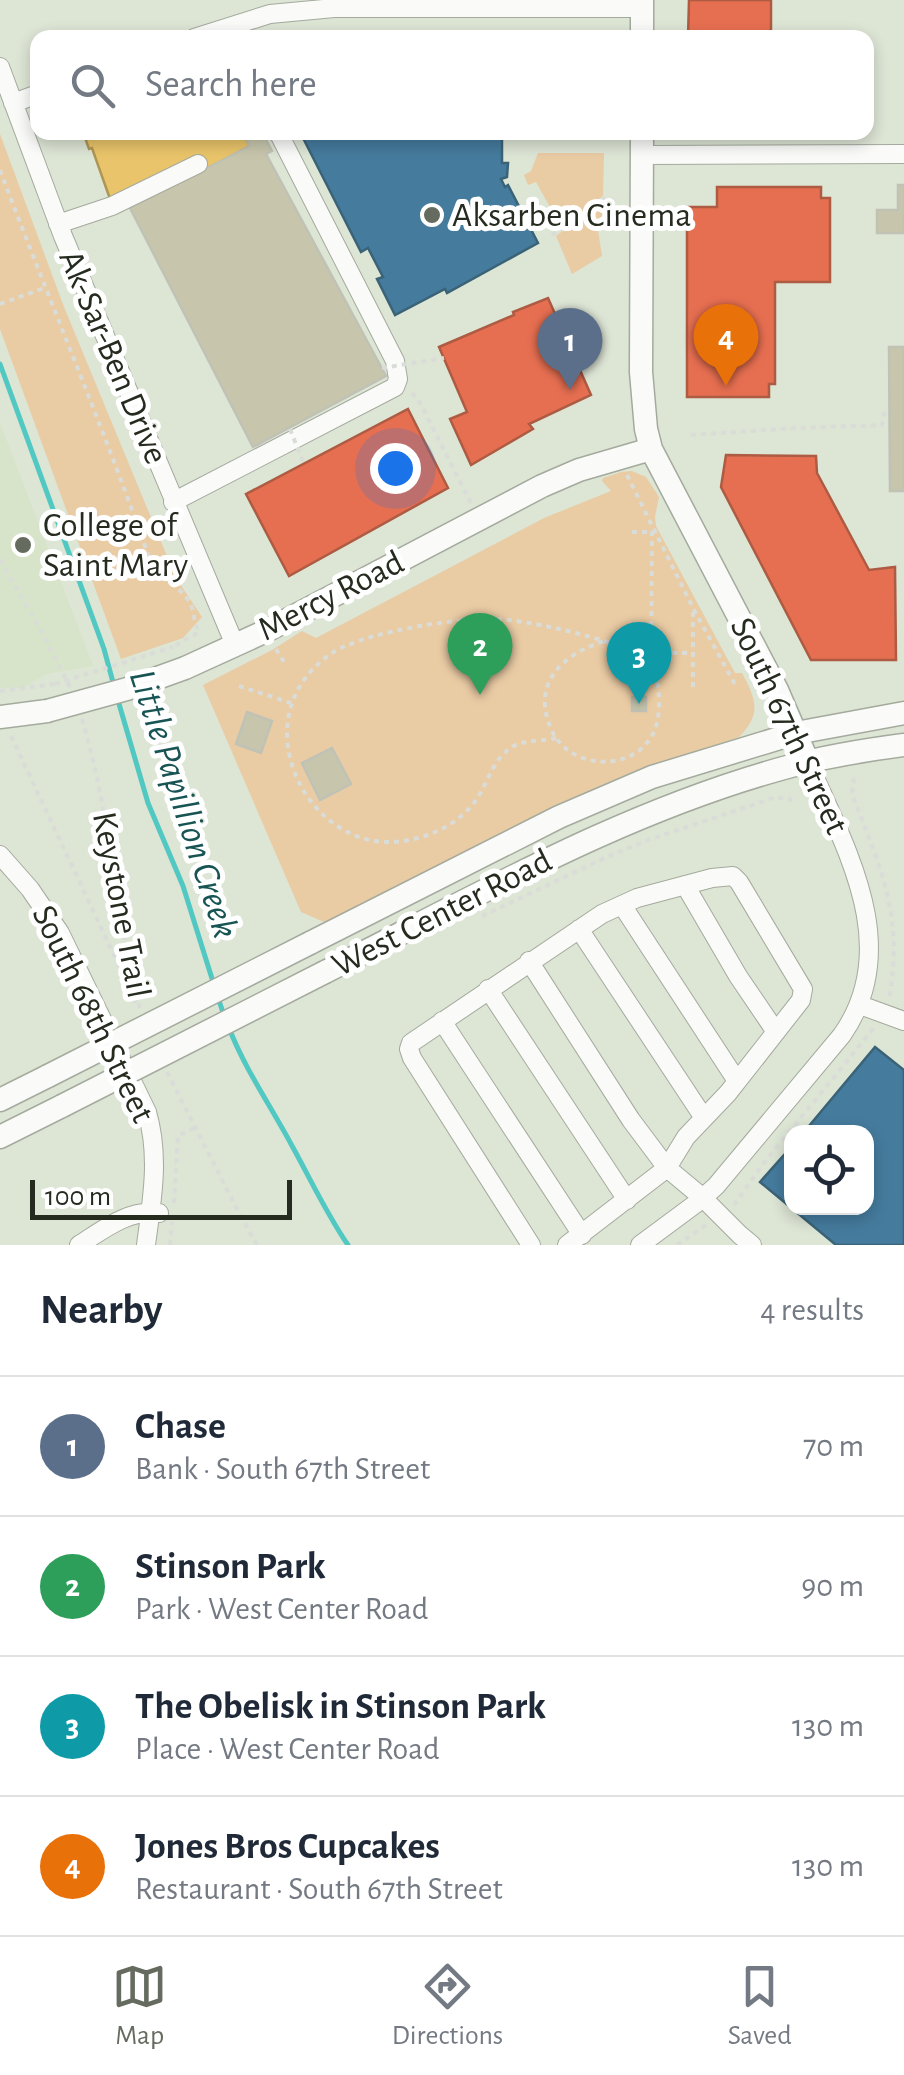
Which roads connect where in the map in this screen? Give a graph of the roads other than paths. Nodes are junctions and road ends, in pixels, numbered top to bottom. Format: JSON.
{"nodes":[{"id":1,"x":367,"y":4,"type":"edge"},
{"id":2,"x":642,"y":4,"type":"edge"},
{"id":3,"x":232,"y":30,"type":"edge"},
{"id":4,"x":642,"y":30,"type":"edge"},
{"id":5,"x":0,"y":67,"type":"edge"},
{"id":6,"x":30,"y":97,"type":"edge"},
{"id":7,"x":13,"y":103,"type":"junction"},
{"id":8,"x":282,"y":140,"type":"edge"},
{"id":9,"x":642,"y":144,"type":"edge"},
{"id":10,"x":904,"y":154,"type":"edge"},
{"id":11,"x":198,"y":164,"type":"dead end"},
{"id":12,"x":58,"y":224,"type":"junction"},
{"id":13,"x":652,"y":448,"type":"junction"},
{"id":14,"x":173,"y":502,"type":"junction"},
{"id":15,"x":235,"y":645,"type":"junction"},
{"id":16,"x":904,"y":713,"type":"edge"},
{"id":17,"x":1,"y":716,"type":"edge"},
{"id":18,"x":796,"y":733,"type":"junction"},
{"id":19,"x":904,"y":745,"type":"edge"},
{"id":20,"x":808,"y":762,"type":"junction"},
{"id":21,"x":0,"y":855,"type":"edge"},
{"id":22,"x":684,"y":885,"type":"junction"},
{"id":23,"x":622,"y":905,"type":"junction"},
{"id":24,"x":579,"y":929,"type":"junction"},
{"id":25,"x":530,"y":962,"type":"junction"},
{"id":26,"x":488,"y":989,"type":"junction"},
{"id":27,"x":860,"y":1005,"type":"junction"},
{"id":28,"x":442,"y":1021,"type":"junction"},
{"id":29,"x":904,"y":1021,"type":"edge"},
{"id":30,"x":776,"y":1032,"type":"junction"},
{"id":31,"x":737,"y":1081,"type":"junction"},
{"id":32,"x":0,"y":1100,"type":"edge"},
{"id":33,"x":704,"y":1118,"type":"junction"},
{"id":34,"x":0,"y":1137,"type":"edge"},
{"id":35,"x":667,"y":1168,"type":"junction"},
{"id":36,"x":704,"y":1198,"type":"junction"},
{"id":37,"x":626,"y":1200,"type":"junction"},
{"id":38,"x":155,"y":1213,"type":"junction"},
{"id":39,"x":574,"y":1240,"type":"edge"},
{"id":40,"x":80,"y":1245,"type":"edge"},
{"id":41,"x":146,"y":1245,"type":"edge"},
{"id":42,"x":531,"y":1245,"type":"edge"},
{"id":43,"x":640,"y":1245,"type":"edge"},
{"id":44,"x":752,"y":1245,"type":"edge"}],
"edges":[{"from":1,"to":2,"type":"street"},
{"from":1,"to":3,"type":"street"},
{"from":2,"to":4,"type":"main road"},
{"from":5,"to":7,"type":"street","name":"Ak-Sar-Ben Drive"},
{"from":6,"to":7,"type":"street"},
{"from":7,"to":12,"type":"street","name":"Ak-Sar-Ben Drive"},
{"from":8,"to":14,"type":"street"},
{"from":9,"to":10,"type":"street"},
{"from":9,"to":13,"type":"main road","name":"South 67th Street"},
{"from":11,"to":12,"type":"street"},
{"from":12,"to":14,"type":"street","name":"Ak-Sar-Ben Drive"},
{"from":13,"to":15,"type":"main road","name":"Mercy Road"},
{"from":13,"to":18,"type":"main road","name":"South 67th Street"},
{"from":14,"to":15,"type":"street","name":"Ak-Sar-Ben Drive"},
{"from":15,"to":17,"type":"main road","name":"Mercy Road","bridge":true},
{"from":16,"to":18,"type":"main road","name":"West Center Road"},
{"from":18,"to":20,"type":"main road","name":"South 67th Street"},
{"from":18,"to":32,"type":"main road","name":"West Center Road","bridge":true},
{"from":19,"to":20,"type":"main road","name":"West Center Road"},
{"from":20,"to":27,"type":"street","name":"South 67th Street"},
{"from":20,"to":34,"type":"main road","name":"West Center Road","bridge":true},
{"from":21,"to":38,"type":"street","name":"South 68th Street"},
{"from":22,"to":23,"type":"street"},
{"from":22,"to":30,"type":"street"},
{"from":22,"to":30,"type":"street"},
{"from":23,"to":24,"type":"street"},
{"from":23,"to":31,"type":"street"},
{"from":24,"to":25,"type":"street"},
{"from":24,"to":33,"type":"street"},
{"from":25,"to":26,"type":"street"},
{"from":25,"to":35,"type":"street"},
{"from":26,"to":28,"type":"street"},
{"from":26,"to":37,"type":"street"},
{"from":27,"to":29,"type":"street"},
{"from":27,"to":36,"type":"street","name":"South 67th Street"},
{"from":28,"to":39,"type":"street"},
{"from":28,"to":42,"type":"street"},
{"from":30,"to":31,"type":"street"},
{"from":31,"to":33,"type":"street"},
{"from":33,"to":35,"type":"street"},
{"from":35,"to":36,"type":"street"},
{"from":35,"to":37,"type":"street"},
{"from":36,"to":43,"type":"street","name":"South 67th Street"},
{"from":36,"to":44,"type":"street"},
{"from":37,"to":39,"type":"street"},
{"from":38,"to":40,"type":"street"},
{"from":38,"to":41,"type":"street","name":"South 68th Street"}]}
